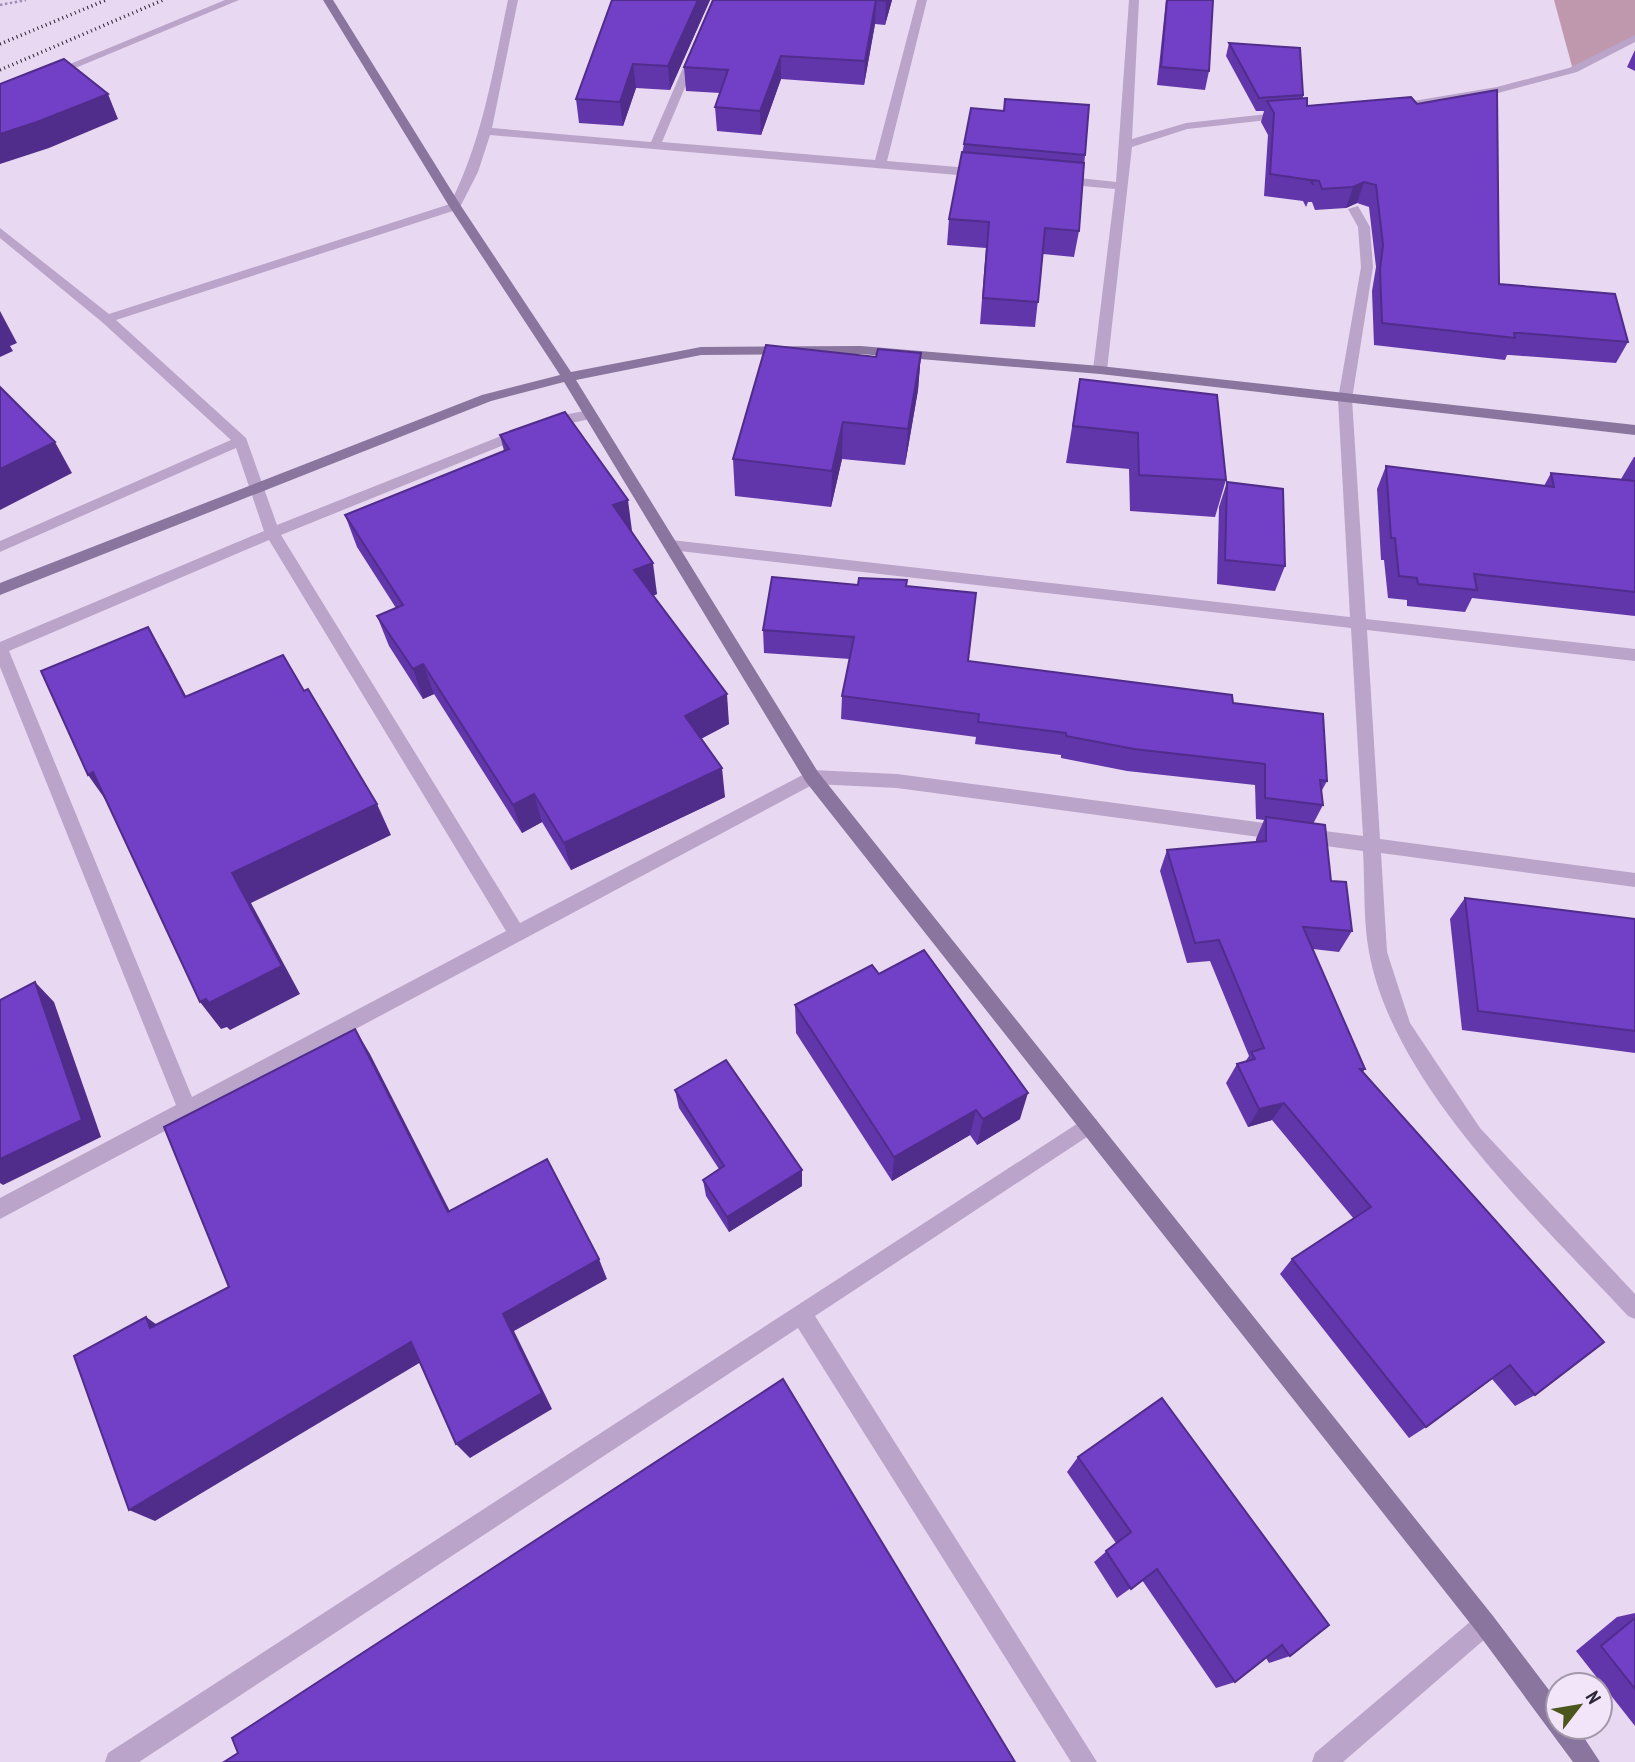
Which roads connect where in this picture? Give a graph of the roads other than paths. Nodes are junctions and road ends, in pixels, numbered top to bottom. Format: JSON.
{"nodes":[{"id":1,"x":234,"y":0,"type":"edge"},
{"id":2,"x":328,"y":0,"type":"edge"},
{"id":3,"x":513,"y":0,"type":"edge"},
{"id":4,"x":922,"y":0,"type":"edge"},
{"id":5,"x":1134,"y":0,"type":"edge"},
{"id":6,"x":701,"y":36,"type":"edge"},
{"id":7,"x":1635,"y":38,"type":"edge"},
{"id":8,"x":37,"y":80,"type":"edge"},
{"id":9,"x":1380,"y":108,"type":"edge"},
{"id":10,"x":1298,"y":114,"type":"edge"},
{"id":11,"x":486,"y":131,"type":"junction"},
{"id":12,"x":656,"y":145,"type":"junction"},
{"id":13,"x":1126,"y":145,"type":"junction"},
{"id":14,"x":880,"y":164,"type":"junction"},
{"id":15,"x":1001,"y":175,"type":"edge"},
{"id":16,"x":1041,"y":178,"type":"edge"},
{"id":17,"x":1122,"y":186,"type":"junction"},
{"id":18,"x":455,"y":206,"type":"junction"},
{"id":19,"x":1354,"y":209,"type":"edge"},
{"id":20,"x":0,"y":232,"type":"edge"},
{"id":21,"x":107,"y":318,"type":"junction"},
{"id":22,"x":1100,"y":370,"type":"junction"},
{"id":23,"x":568,"y":377,"type":"junction"},
{"id":24,"x":1345,"y":400,"type":"junction"},
{"id":25,"x":590,"y":415,"type":"junction"},
{"id":26,"x":1635,"y":430,"type":"edge"},
{"id":27,"x":241,"y":441,"type":"junction"},
{"id":28,"x":256,"y":488,"type":"junction"},
{"id":29,"x":272,"y":533,"type":"junction"},
{"id":30,"x":671,"y":545,"type":"junction"},
{"id":31,"x":0,"y":547,"type":"edge"},
{"id":32,"x":0,"y":589,"type":"edge"},
{"id":33,"x":1358,"y":624,"type":"junction"},
{"id":34,"x":0,"y":648,"type":"edge"},
{"id":35,"x":1635,"y":655,"type":"edge"},
{"id":36,"x":812,"y":777,"type":"junction"},
{"id":37,"x":1370,"y":845,"type":"junction"},
{"id":38,"x":1635,"y":880,"type":"edge"},
{"id":39,"x":517,"y":934,"type":"junction"},
{"id":40,"x":187,"y":1110,"type":"junction"},
{"id":41,"x":1089,"y":1125,"type":"junction"},
{"id":42,"x":0,"y":1209,"type":"edge"},
{"id":43,"x":1635,"y":1309,"type":"edge"},
{"id":44,"x":801,"y":1313,"type":"junction"},
{"id":45,"x":1485,"y":1624,"type":"junction"},
{"id":46,"x":1544,"y":1703,"type":"edge"},
{"id":47,"x":1572,"y":1741,"type":"edge"},
{"id":48,"x":117,"y":1762,"type":"edge"},
{"id":49,"x":1085,"y":1762,"type":"edge"},
{"id":50,"x":1324,"y":1762,"type":"edge"},
{"id":51,"x":1588,"y":1762,"type":"edge"}],
"edges":[{"from":1,"to":8,"type":"street"},
{"from":2,"to":18,"type":"street"},
{"from":3,"to":11,"type":"street"},
{"from":4,"to":14,"type":"street"},
{"from":5,"to":13,"type":"street"},
{"from":6,"to":12,"type":"street"},
{"from":7,"to":9,"type":"street"},
{"from":10,"to":13,"type":"street"},
{"from":11,"to":12,"type":"street"},
{"from":11,"to":18,"type":"street"},
{"from":12,"to":14,"type":"street"},
{"from":13,"to":17,"type":"street"},
{"from":14,"to":15,"type":"street"},
{"from":16,"to":17,"type":"street"},
{"from":17,"to":22,"type":"street"},
{"from":18,"to":21,"type":"street"},
{"from":18,"to":23,"type":"street"},
{"from":19,"to":24,"type":"street"},
{"from":20,"to":21,"type":"street"},
{"from":21,"to":27,"type":"street"},
{"from":22,"to":23,"type":"street"},
{"from":22,"to":24,"type":"street"},
{"from":23,"to":25,"type":"street"},
{"from":23,"to":28,"type":"street"},
{"from":24,"to":26,"type":"street"},
{"from":24,"to":33,"type":"street"},
{"from":25,"to":29,"type":"street"},
{"from":25,"to":30,"type":"street"},
{"from":27,"to":28,"type":"street"},
{"from":27,"to":31,"type":"street"},
{"from":28,"to":29,"type":"street"},
{"from":28,"to":32,"type":"street"},
{"from":29,"to":34,"type":"street"},
{"from":29,"to":39,"type":"street"},
{"from":30,"to":33,"type":"street"},
{"from":30,"to":36,"type":"street"},
{"from":33,"to":35,"type":"street"},
{"from":33,"to":37,"type":"street"},
{"from":34,"to":40,"type":"street"},
{"from":36,"to":37,"type":"street"},
{"from":36,"to":39,"type":"street"},
{"from":36,"to":41,"type":"street"},
{"from":37,"to":38,"type":"street"},
{"from":37,"to":43,"type":"street"},
{"from":39,"to":40,"type":"street"},
{"from":40,"to":42,"type":"street"},
{"from":41,"to":44,"type":"street"},
{"from":41,"to":45,"type":"street"},
{"from":44,"to":48,"type":"street"},
{"from":44,"to":49,"type":"street"},
{"from":45,"to":46,"type":"street"},
{"from":45,"to":50,"type":"street"},
{"from":47,"to":51,"type":"street"}]}
